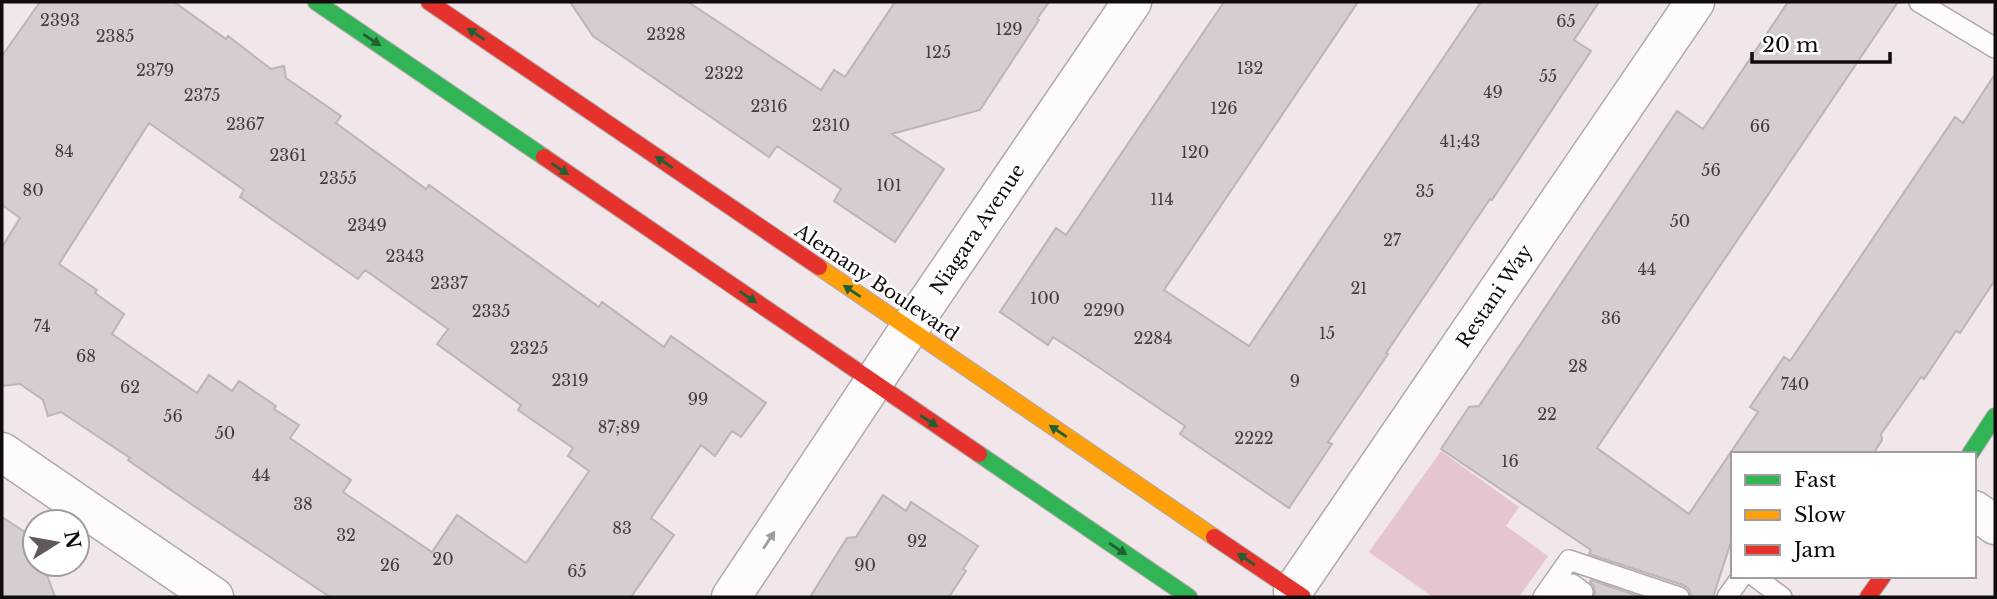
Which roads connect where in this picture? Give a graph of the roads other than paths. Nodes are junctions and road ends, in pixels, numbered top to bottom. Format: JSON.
{"nodes":[{"id":1,"x":316,"y":2,"type":"edge"},
{"id":2,"x":429,"y":2,"type":"edge"},
{"id":3,"x":1132,"y":2,"type":"edge"},
{"id":4,"x":1695,"y":2,"type":"edge"},
{"id":5,"x":1919,"y":2,"type":"edge"},
{"id":6,"x":1995,"y":48,"type":"edge"},
{"id":7,"x":909,"y":329,"type":"junction"},
{"id":8,"x":873,"y":382,"type":"junction"},
{"id":9,"x":1995,"y":416,"type":"edge"},
{"id":10,"x":2,"y":452,"type":"edge"},
{"id":11,"x":1970,"y":452,"type":"edge"},
{"id":12,"x":1976,"y":511,"type":"edge"},
{"id":13,"x":1995,"y":525,"type":"edge"},
{"id":14,"x":1741,"y":578,"type":"edge"},
{"id":15,"x":1757,"y":578,"type":"edge"},
{"id":16,"x":1882,"y":578,"type":"edge"},
{"id":17,"x":1583,"y":592,"type":"dead end"},
{"id":18,"x":1298,"y":594,"type":"edge"},
{"id":19,"x":214,"y":597,"type":"edge"},
{"id":20,"x":731,"y":597,"type":"edge"},
{"id":21,"x":1189,"y":597,"type":"edge"},
{"id":22,"x":1543,"y":597,"type":"edge"},
{"id":23,"x":1562,"y":597,"type":"edge"},
{"id":24,"x":1679,"y":597,"type":"edge"},
{"id":25,"x":1727,"y":597,"type":"edge"},
{"id":26,"x":1782,"y":597,"type":"edge"},
{"id":27,"x":1868,"y":597,"type":"edge"}],
"edges":[{"from":1,"to":8,"type":"main road","one_way":true},
{"from":7,"to":2,"type":"main road","name":"Alemany Boulevard","one_way":true},
{"from":3,"to":7,"type":"street","name":"Niagara Avenue"},
{"from":4,"to":18,"type":"street","name":"Restani Way"},
{"from":5,"to":6,"type":"lane"},
{"from":7,"to":8,"type":"street","name":"Niagara Avenue"},
{"from":18,"to":7,"type":"main road","name":"Alemany Boulevard","one_way":true},
{"from":20,"to":8,"type":"street","name":"Niagara Avenue","one_way":true},
{"from":8,"to":21,"type":"main road","one_way":true},
{"from":9,"to":11,"type":"main road"},
{"from":10,"to":19,"type":"street"},
{"from":12,"to":13,"type":"street"},
{"from":14,"to":25,"type":"lane"},
{"from":15,"to":26,"type":"lane"},
{"from":16,"to":27,"type":"main road"},
{"from":17,"to":23,"type":"lane"},
{"from":22,"to":24,"type":"lane"}]}
